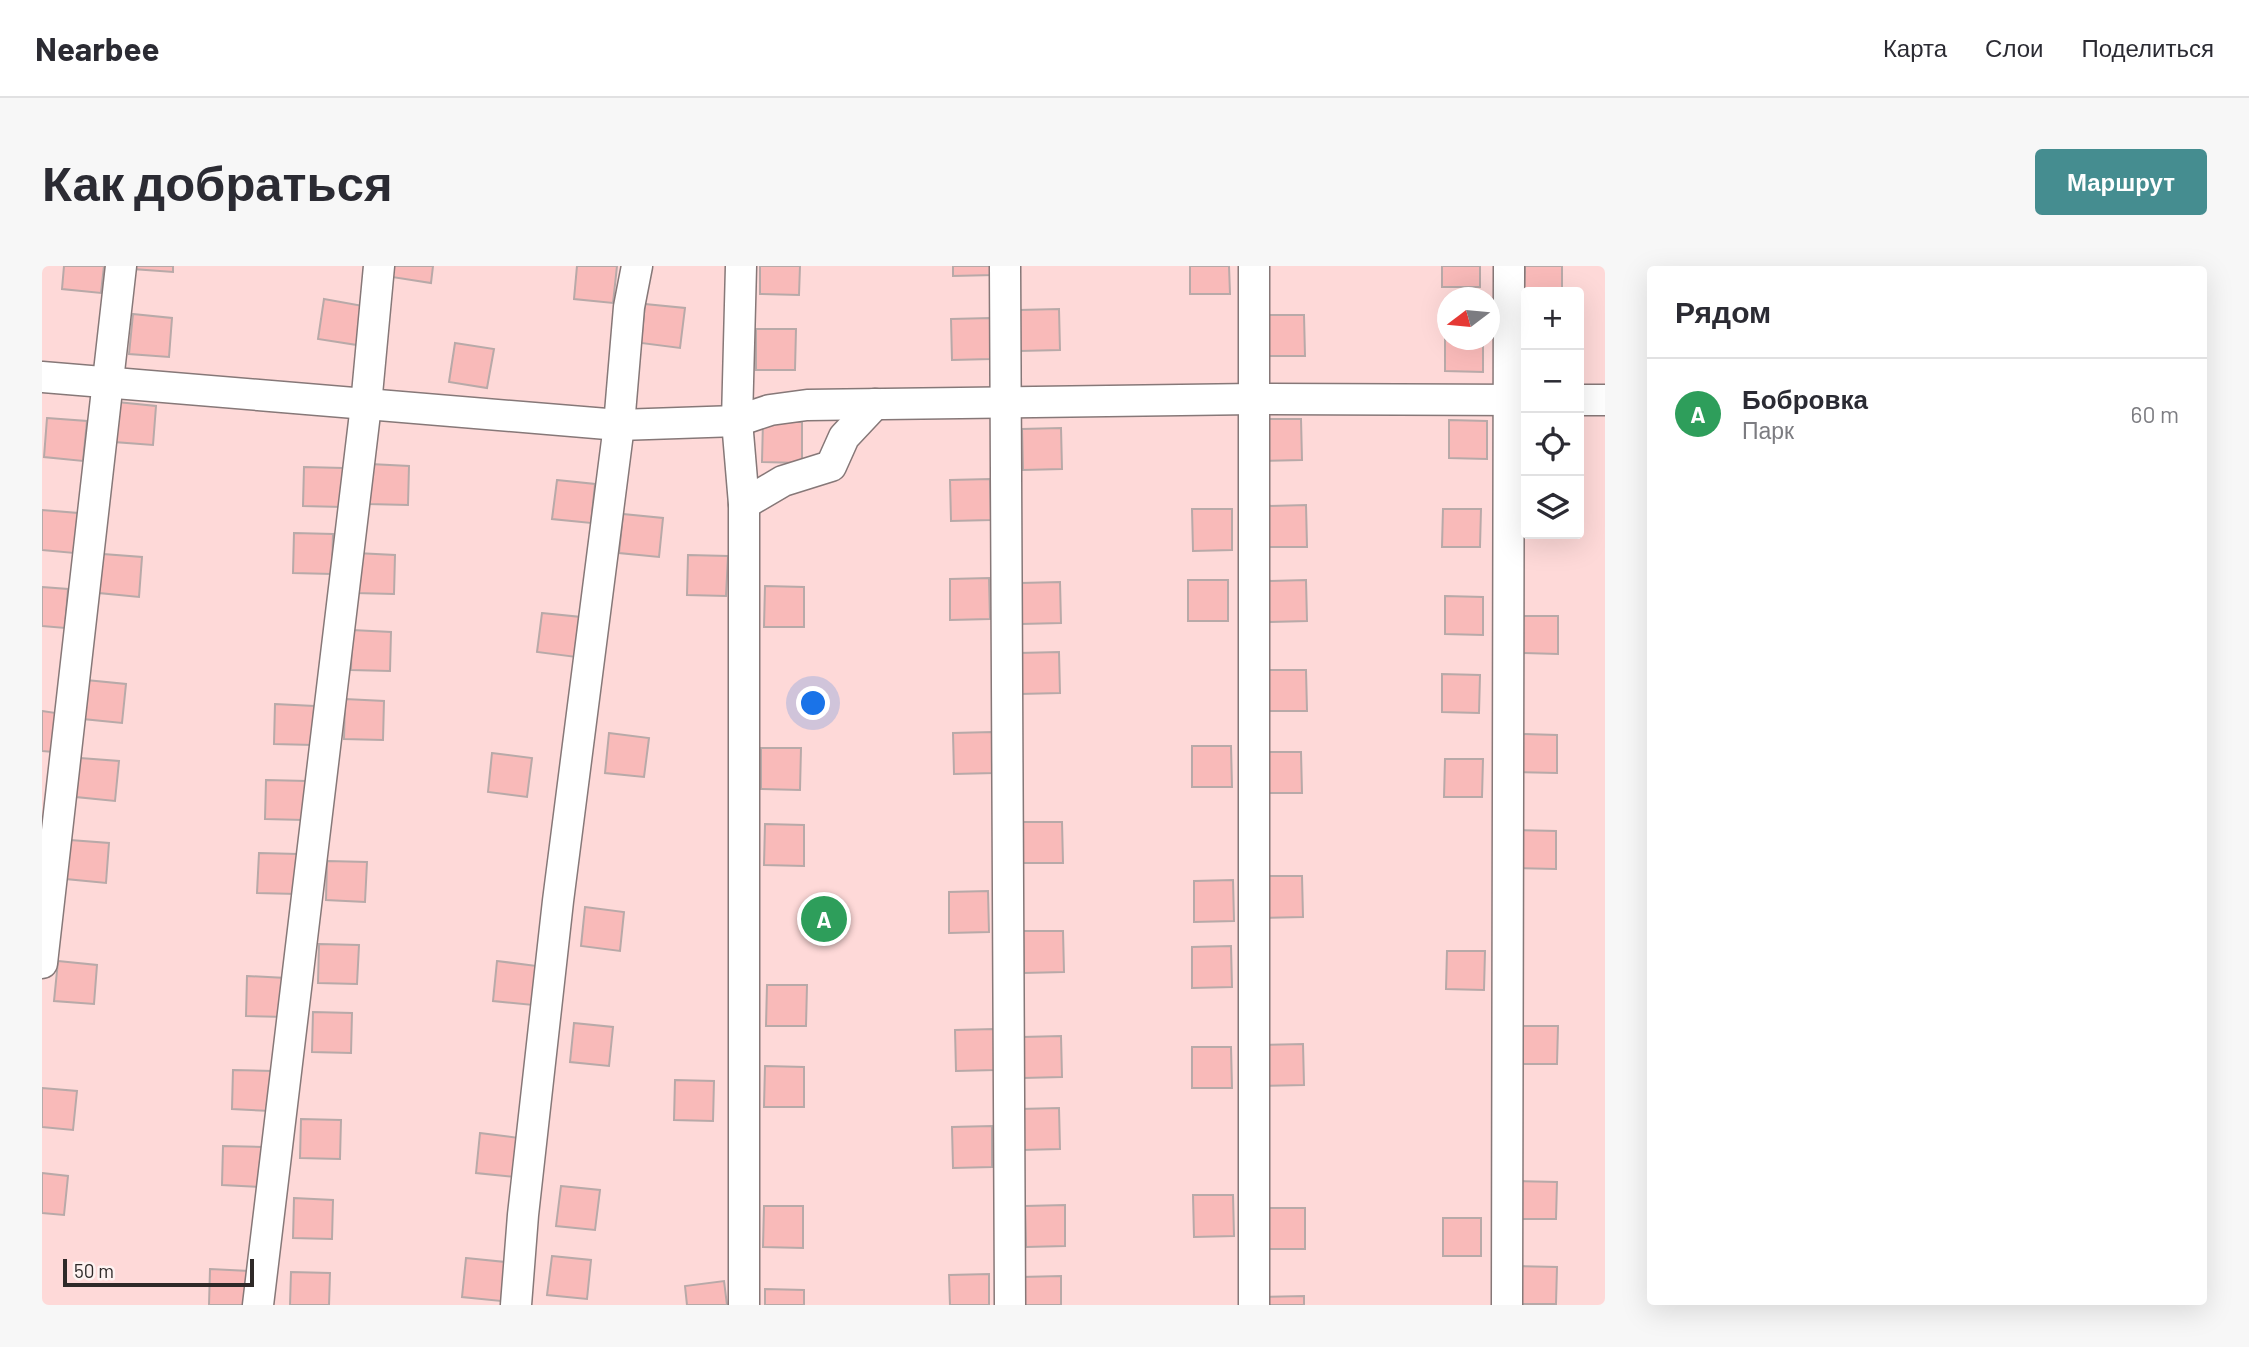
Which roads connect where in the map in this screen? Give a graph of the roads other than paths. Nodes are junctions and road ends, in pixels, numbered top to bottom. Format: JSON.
{"nodes":[{"id":1,"x":121,"y":266,"type":"edge"},
{"id":2,"x":379,"y":266,"type":"edge"},
{"id":3,"x":636,"y":266,"type":"edge"},
{"id":4,"x":741,"y":266,"type":"edge"},
{"id":5,"x":1004,"y":266,"type":"edge"},
{"id":6,"x":1254,"y":266,"type":"edge"},
{"id":7,"x":1509,"y":266,"type":"edge"},
{"id":8,"x":42,"y":377,"type":"edge"},
{"id":9,"x":107,"y":382,"type":"junction"},
{"id":10,"x":1254,"y":399,"type":"junction"},
{"id":11,"x":1518,"y":400,"type":"edge"},
{"id":12,"x":1584,"y":400,"type":"edge"},
{"id":13,"x":1605,"y":400,"type":"edge"},
{"id":14,"x":874,"y":404,"type":"junction"},
{"id":15,"x":1006,"y":404,"type":"junction"},
{"id":16,"x":366,"y":405,"type":"junction"},
{"id":17,"x":807,"y":405,"type":"junction"},
{"id":18,"x":737,"y":421,"type":"junction"},
{"id":19,"x":619,"y":425,"type":"junction"},
{"id":20,"x":844,"y":437,"type":"junction"},
{"id":21,"x":744,"y":504,"type":"junction"},
{"id":22,"x":42,"y":963,"type":"edge"},
{"id":23,"x":258,"y":1305,"type":"edge"},
{"id":24,"x":516,"y":1305,"type":"edge"},
{"id":25,"x":744,"y":1305,"type":"edge"},
{"id":26,"x":1010,"y":1305,"type":"edge"},
{"id":27,"x":1254,"y":1305,"type":"edge"},
{"id":28,"x":1507,"y":1305,"type":"edge"}],
"edges":[{"from":1,"to":9,"type":"street"},
{"from":2,"to":16,"type":"street"},
{"from":3,"to":19,"type":"street"},
{"from":4,"to":18,"type":"street"},
{"from":5,"to":15,"type":"street"},
{"from":6,"to":10,"type":"street"},
{"from":7,"to":11,"type":"street"},
{"from":8,"to":9,"type":"street"},
{"from":9,"to":16,"type":"street"},
{"from":9,"to":22,"type":"street"},
{"from":10,"to":11,"type":"street"},
{"from":10,"to":15,"type":"street"},
{"from":10,"to":27,"type":"street"},
{"from":11,"to":28,"type":"street"},
{"from":12,"to":13,"type":"street"},
{"from":14,"to":15,"type":"street"},
{"from":14,"to":17,"type":"street"},
{"from":14,"to":20,"type":"street"},
{"from":15,"to":26,"type":"street"},
{"from":16,"to":19,"type":"street"},
{"from":16,"to":23,"type":"street"},
{"from":17,"to":18,"type":"street"},
{"from":17,"to":20,"type":"street"},
{"from":18,"to":19,"type":"street"},
{"from":18,"to":21,"type":"street"},
{"from":19,"to":24,"type":"street"},
{"from":20,"to":21,"type":"street"},
{"from":21,"to":25,"type":"street"}]}
